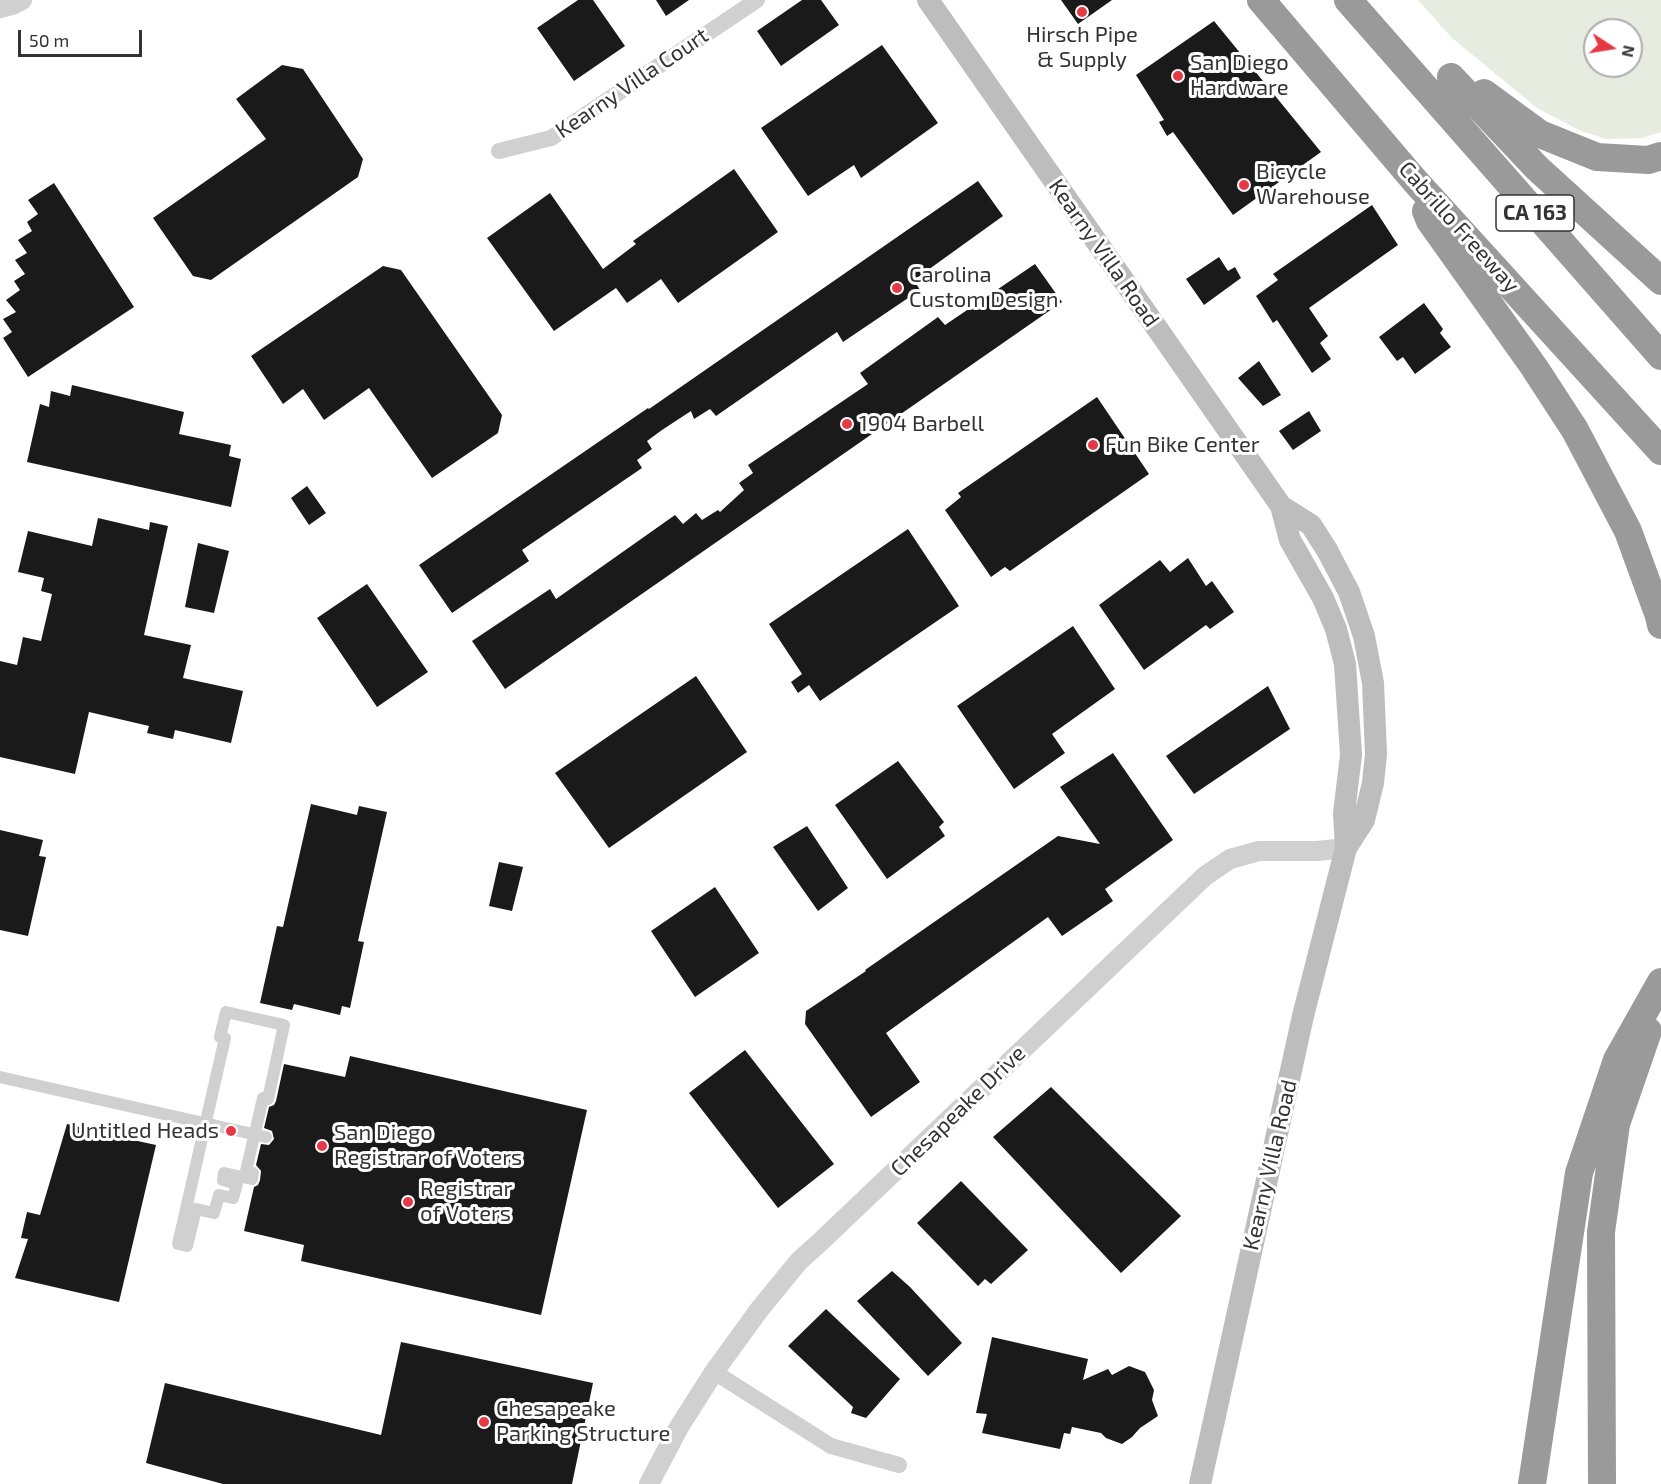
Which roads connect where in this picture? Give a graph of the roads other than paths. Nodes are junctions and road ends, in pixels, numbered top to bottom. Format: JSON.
{"nodes":[{"id":1,"x":22,"y":0,"type":"edge"},
{"id":2,"x":757,"y":0,"type":"edge"},
{"id":3,"x":928,"y":0,"type":"edge"},
{"id":4,"x":1261,"y":0,"type":"edge"},
{"id":5,"x":1348,"y":0,"type":"edge"},
{"id":6,"x":0,"y":8,"type":"edge"},
{"id":7,"x":1410,"y":69,"type":"junction"},
{"id":8,"x":1451,"y":77,"type":"junction"},
{"id":9,"x":500,"y":151,"type":"dead end"},
{"id":10,"x":1661,"y":156,"type":"edge"},
{"id":11,"x":1415,"y":181,"type":"junction"},
{"id":12,"x":1661,"y":281,"type":"edge"},
{"id":13,"x":1661,"y":356,"type":"edge"},
{"id":14,"x":1661,"y":451,"type":"edge"},
{"id":15,"x":1661,"y":625,"type":"edge"},
{"id":16,"x":1346,"y":848,"type":"junction"},
{"id":17,"x":1661,"y":982,"type":"edge"},
{"id":18,"x":1661,"y":995,"type":"edge"},
{"id":19,"x":0,"y":1077,"type":"edge"},
{"id":20,"x":206,"y":1124,"type":"junction"},
{"id":21,"x":261,"y":1136,"type":"junction"},
{"id":22,"x":714,"y":1371,"type":"junction"},
{"id":23,"x":899,"y":1465,"type":"dead end"},
{"id":24,"x":650,"y":1484,"type":"edge"},
{"id":25,"x":1200,"y":1484,"type":"edge"},
{"id":26,"x":1532,"y":1484,"type":"edge"},
{"id":27,"x":1602,"y":1484,"type":"edge"}],
"edges":[{"from":1,"to":6,"type":"street"},
{"from":2,"to":9,"type":"street","name":"Kearny Villa Court"},
{"from":3,"to":16,"type":"main road","name":"Kearny Villa Road"},
{"from":4,"to":11,"type":"highway","name":"Cabrillo Freeway","number":"CA 163"},
{"from":5,"to":7,"type":"highway","number":"CA 163"},
{"from":7,"to":8,"type":"highway"},
{"from":7,"to":13,"type":"highway","number":"CA 163"},
{"from":8,"to":10,"type":"highway"},
{"from":8,"to":12,"type":"highway"},
{"from":11,"to":14,"type":"highway","name":"Cabrillo Freeway","number":"CA 163"},
{"from":11,"to":15,"type":"highway"},
{"from":16,"to":22,"type":"street","name":"Chesapeake Drive"},
{"from":16,"to":25,"type":"main road","name":"Kearny Villa Road"},
{"from":17,"to":26,"type":"highway"},
{"from":18,"to":27,"type":"highway"},
{"from":19,"to":20,"type":"street"},
{"from":20,"to":21,"type":"street"},
{"from":20,"to":21,"type":"street"},
{"from":20,"to":21,"type":"street"},
{"from":22,"to":23,"type":"street"},
{"from":22,"to":24,"type":"street","name":"Chesapeake Drive"}]}
